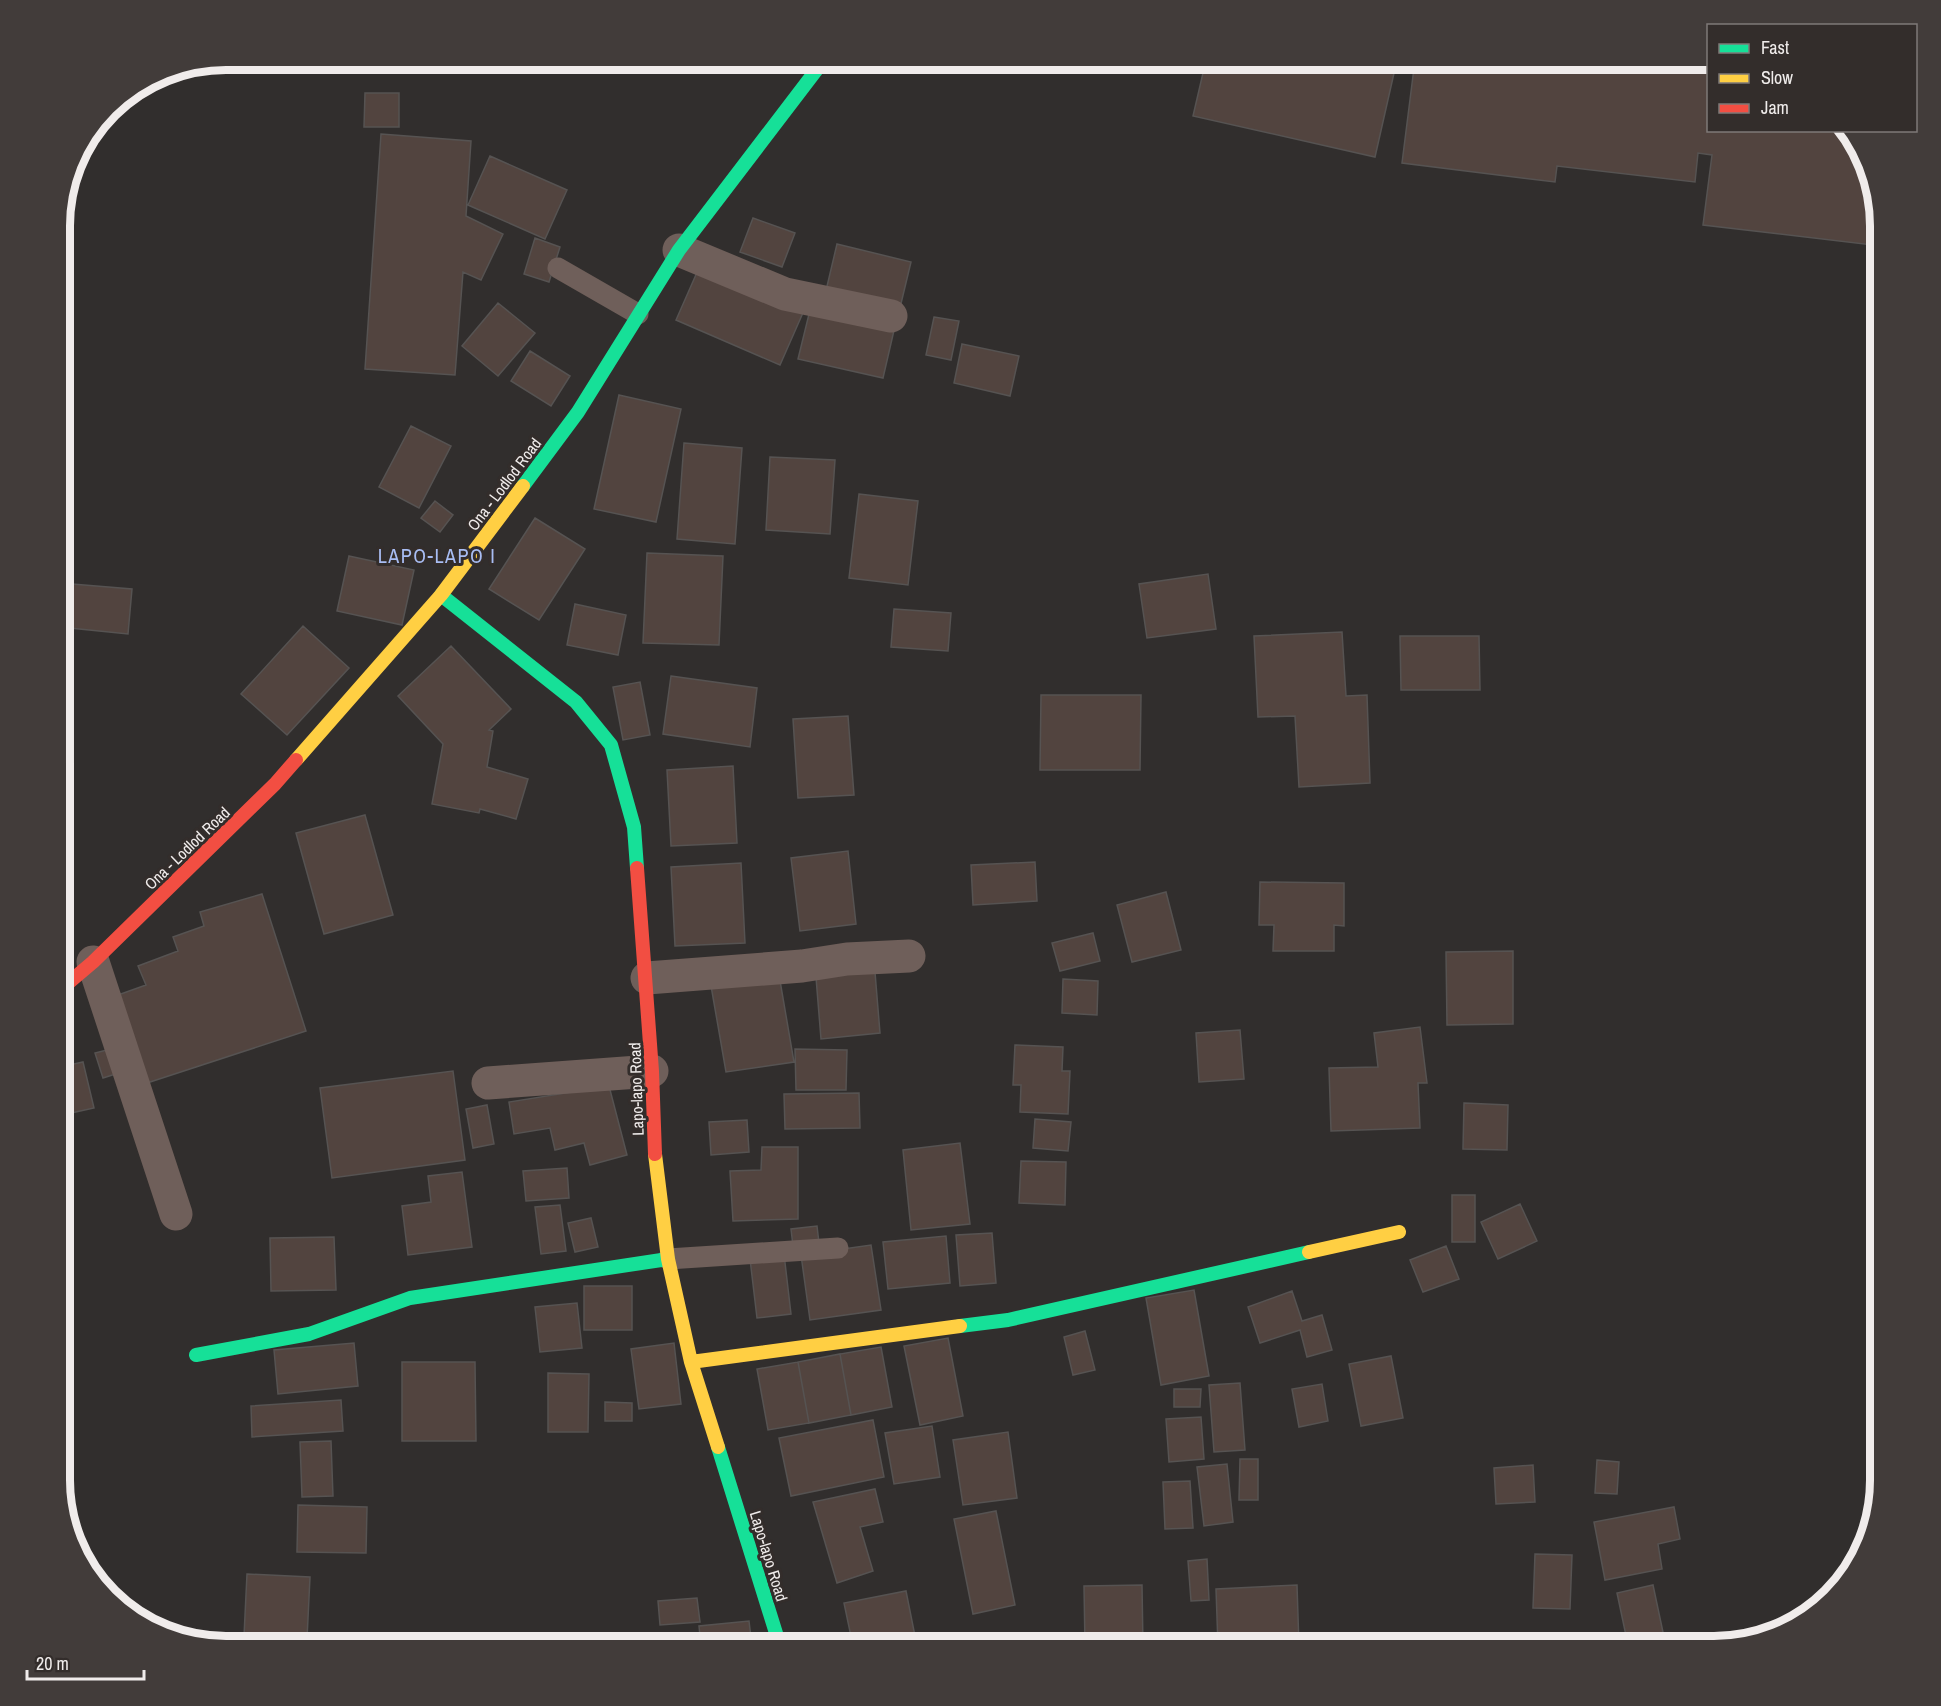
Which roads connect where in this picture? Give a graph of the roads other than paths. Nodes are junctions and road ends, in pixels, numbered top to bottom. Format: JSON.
{"nodes":[{"id":1,"x":816,"y":70,"type":"edge"},
{"id":2,"x":679,"y":250,"type":"junction"},
{"id":3,"x":558,"y":268,"type":"dead end"},
{"id":4,"x":638,"y":314,"type":"junction"},
{"id":5,"x":891,"y":316,"type":"dead end"},
{"id":6,"x":441,"y":595,"type":"junction"},
{"id":7,"x":909,"y":956,"type":"dead end"},
{"id":8,"x":93,"y":962,"type":"junction"},
{"id":9,"x":646,"y":978,"type":"junction"},
{"id":10,"x":71,"y":981,"type":"edge"},
{"id":11,"x":652,"y":1071,"type":"junction"},
{"id":12,"x":489,"y":1083,"type":"dead end"},
{"id":13,"x":176,"y":1214,"type":"dead end"},
{"id":14,"x":1400,"y":1232,"type":"dead end"},
{"id":15,"x":838,"y":1248,"type":"dead end"},
{"id":16,"x":668,"y":1259,"type":"junction"},
{"id":17,"x":196,"y":1355,"type":"dead end"},
{"id":18,"x":691,"y":1362,"type":"junction"},
{"id":19,"x":777,"y":1636,"type":"edge"}],
"edges":[{"from":1,"to":2,"type":"street","name":"Ona - Lodlod Road"},
{"from":2,"to":4,"type":"street","name":"Ona - Lodlod Road"},
{"from":2,"to":5,"type":"street"},
{"from":3,"to":4,"type":"lane"},
{"from":4,"to":6,"type":"street","name":"Ona - Lodlod Road"},
{"from":6,"to":8,"type":"street","name":"Ona - Lodlod Road"},
{"from":6,"to":9,"type":"street","name":"Lapo-lapo Road"},
{"from":7,"to":9,"type":"street"},
{"from":8,"to":10,"type":"street","name":"Ona - Lodlod Road"},
{"from":8,"to":13,"type":"street"},
{"from":9,"to":11,"type":"street","name":"Lapo-lapo Road"},
{"from":11,"to":12,"type":"street"},
{"from":11,"to":16,"type":"street","name":"Lapo-lapo Road"},
{"from":14,"to":18,"type":"street"},
{"from":15,"to":16,"type":"lane"},
{"from":16,"to":17,"type":"street"},
{"from":16,"to":18,"type":"street","name":"Lapo-lapo Road"},
{"from":18,"to":19,"type":"street","name":"Lapo-lapo Road"}]}
